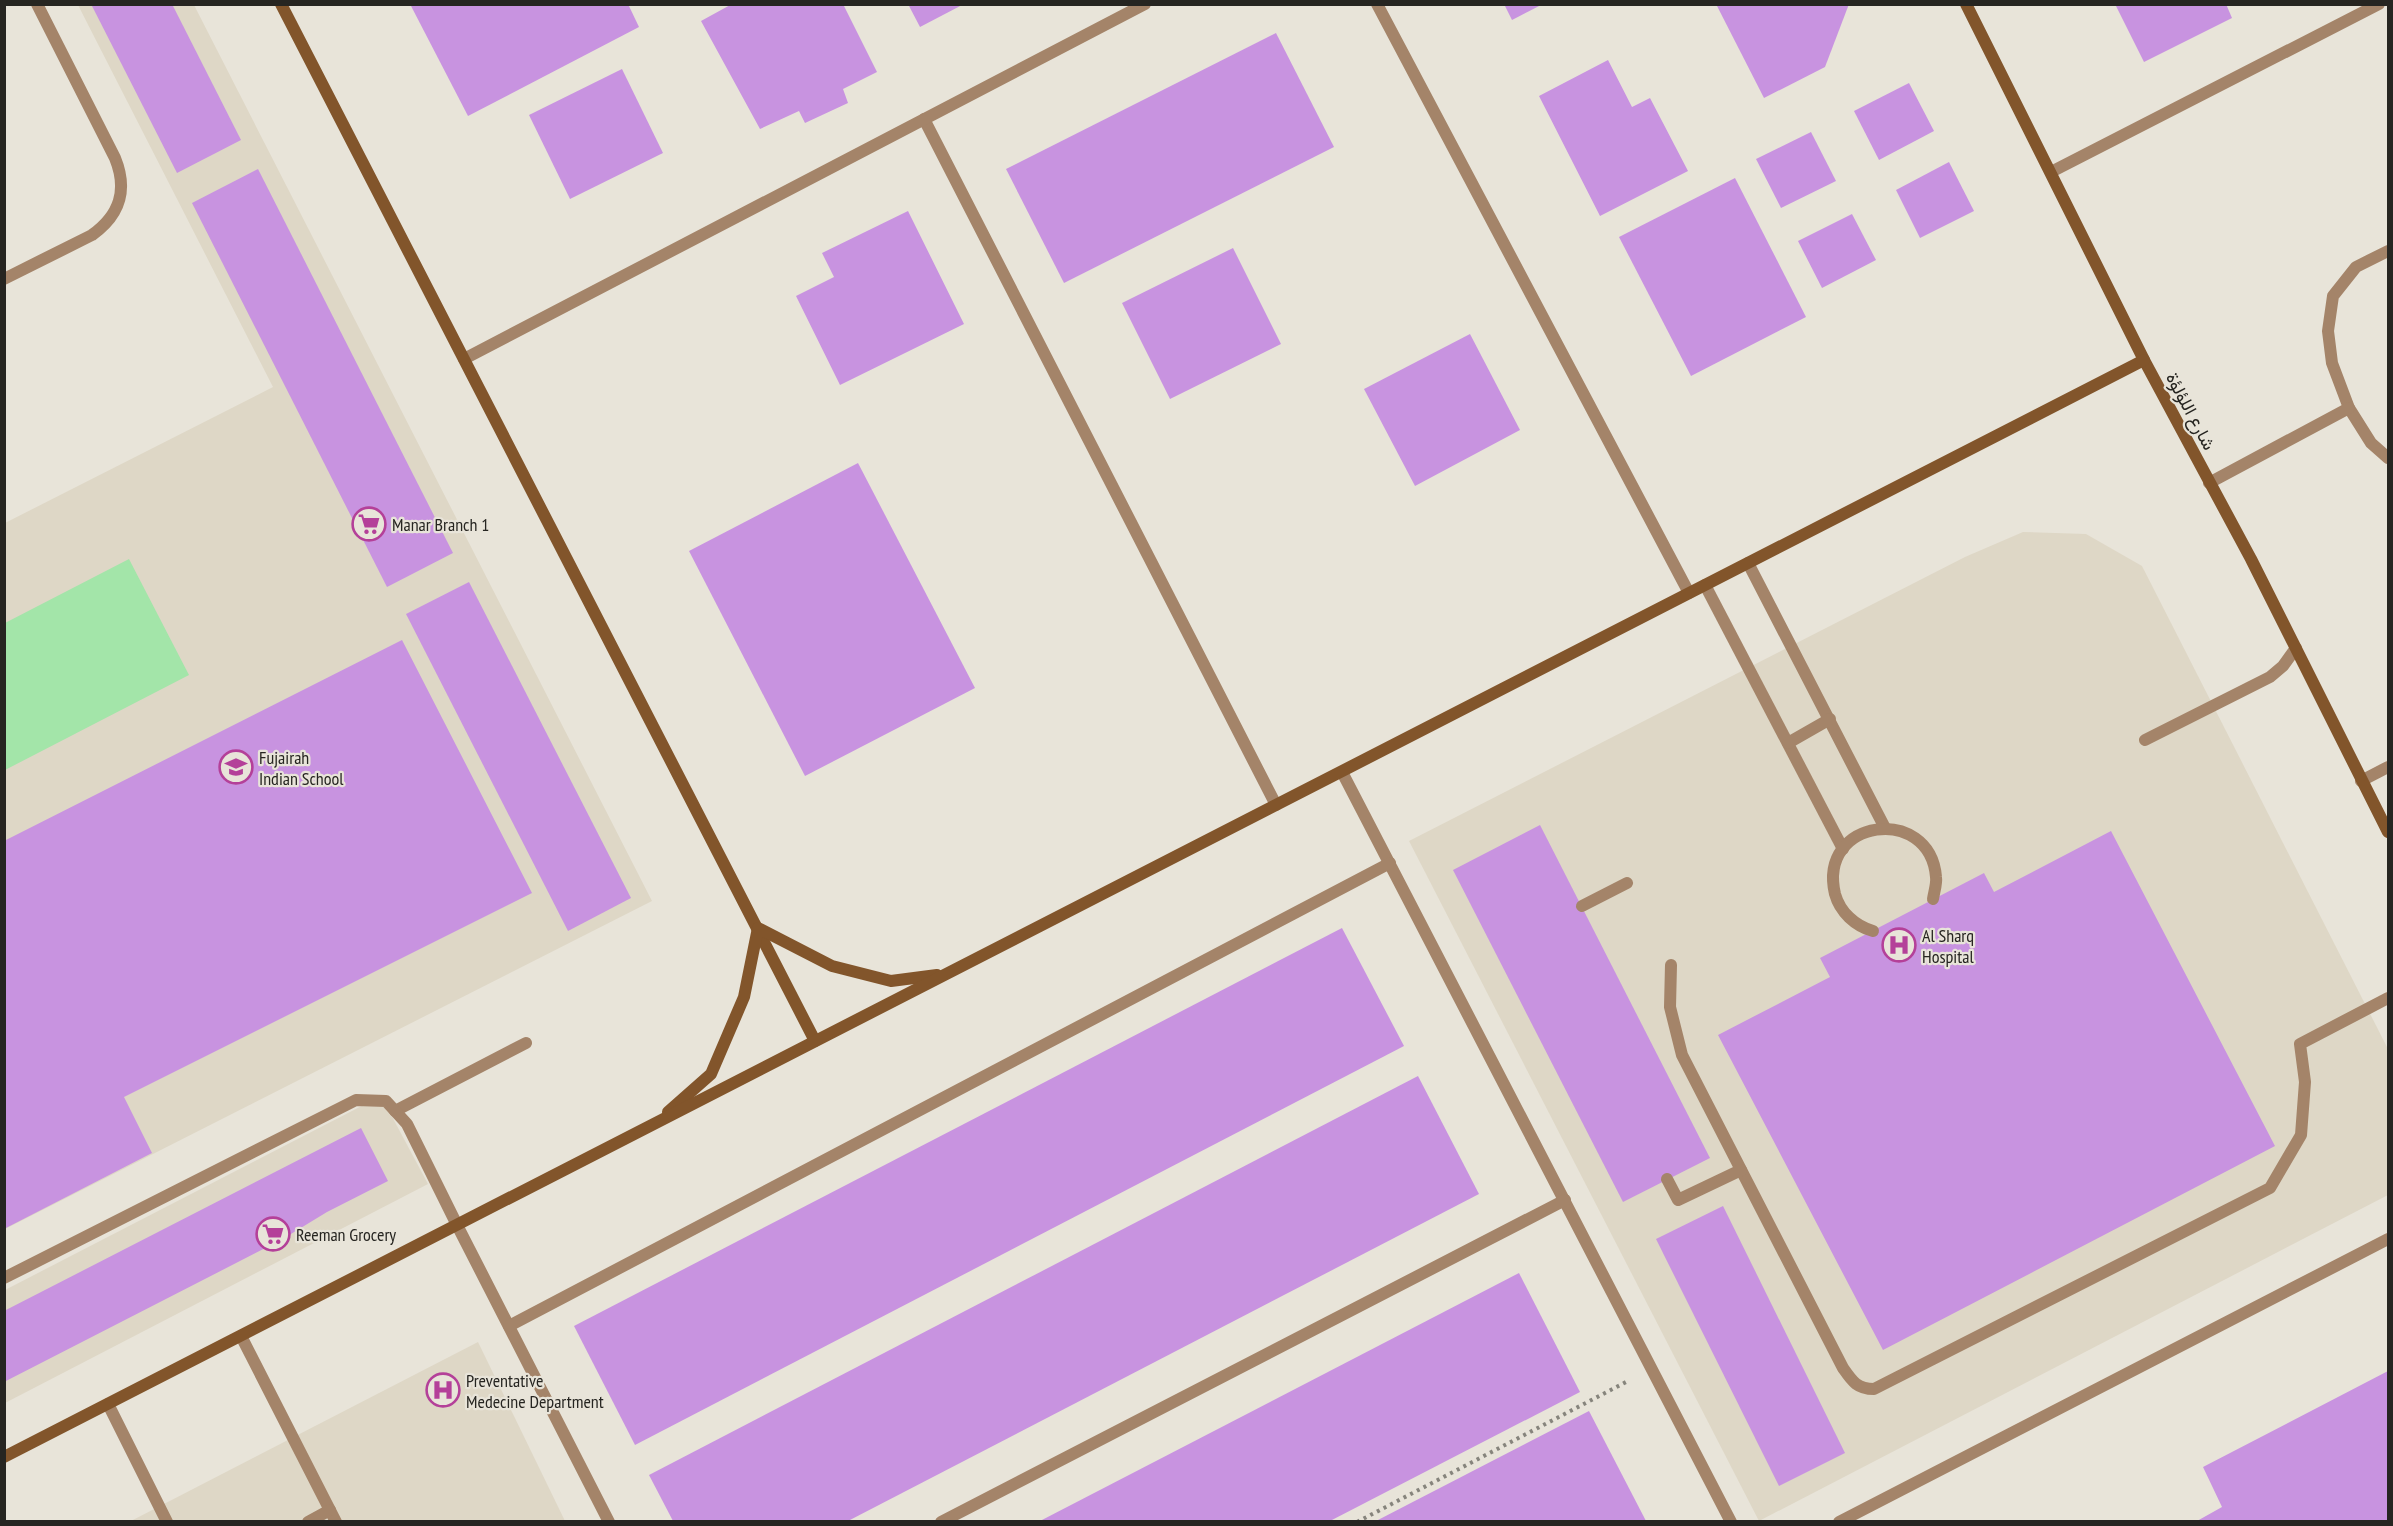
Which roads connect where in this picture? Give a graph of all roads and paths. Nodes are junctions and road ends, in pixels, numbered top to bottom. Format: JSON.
{"nodes":[{"id":1,"x":37,"y":4,"type":"edge"},
{"id":2,"x":281,"y":4,"type":"edge"},
{"id":3,"x":1145,"y":4,"type":"edge"},
{"id":4,"x":1377,"y":4,"type":"edge"},
{"id":5,"x":1966,"y":4,"type":"edge"},
{"id":6,"x":2379,"y":4,"type":"edge"},
{"id":7,"x":924,"y":119,"type":"junction"},
{"id":8,"x":2051,"y":172,"type":"junction"},
{"id":9,"x":2388,"y":251,"type":"edge"},
{"id":10,"x":4,"y":279,"type":"edge"},
{"id":11,"x":464,"y":359,"type":"junction"},
{"id":12,"x":2144,"y":360,"type":"junction"},
{"id":13,"x":2349,"y":408,"type":"junction"},
{"id":14,"x":2388,"y":458,"type":"edge"},
{"id":15,"x":2209,"y":483,"type":"junction"},
{"id":16,"x":1748,"y":562,"type":"junction"},
{"id":17,"x":1705,"y":585,"type":"junction"},
{"id":18,"x":1689,"y":593,"type":"junction"},
{"id":19,"x":2296,"y":648,"type":"junction"},
{"id":20,"x":1830,"y":719,"type":"junction"},
{"id":21,"x":2145,"y":740,"type":"dead end"},
{"id":22,"x":1788,"y":743,"type":"junction"},
{"id":23,"x":2388,"y":767,"type":"edge"},
{"id":24,"x":1342,"y":772,"type":"junction"},
{"id":25,"x":2361,"y":781,"type":"junction"},
{"id":26,"x":1276,"y":805,"type":"junction"},
{"id":27,"x":1885,"y":828,"type":"junction"},
{"id":28,"x":2388,"y":832,"type":"edge"},
{"id":29,"x":1842,"y":849,"type":"junction"},
{"id":30,"x":1390,"y":863,"type":"junction"},
{"id":31,"x":1627,"y":884,"type":"dead end"},
{"id":32,"x":1933,"y":899,"type":"dead end"},
{"id":33,"x":1582,"y":906,"type":"dead end"},
{"id":34,"x":758,"y":928,"type":"junction"},
{"id":35,"x":1873,"y":931,"type":"dead end"},
{"id":36,"x":1671,"y":966,"type":"dead end"},
{"id":37,"x":948,"y":974,"type":"junction"},
{"id":38,"x":2388,"y":998,"type":"edge"},
{"id":39,"x":815,"y":1041,"type":"junction"},
{"id":40,"x":526,"y":1043,"type":"dead end"},
{"id":41,"x":395,"y":1111,"type":"junction"},
{"id":42,"x":656,"y":1123,"type":"junction"},
{"id":43,"x":1741,"y":1170,"type":"junction"},
{"id":44,"x":1667,"y":1179,"type":"dead end"},
{"id":45,"x":1564,"y":1200,"type":"junction"},
{"id":46,"x":457,"y":1225,"type":"junction"},
{"id":47,"x":2388,"y":1239,"type":"edge"},
{"id":48,"x":4,"y":1278,"type":"edge"},
{"id":49,"x":509,"y":1326,"type":"junction"},
{"id":50,"x":241,"y":1336,"type":"junction"},
{"id":51,"x":1652,"y":1369,"type":"junction"},
{"id":52,"x":108,"y":1404,"type":"junction"},
{"id":53,"x":4,"y":1457,"type":"edge"},
{"id":54,"x":333,"y":1516,"type":"edge"},
{"id":55,"x":167,"y":1521,"type":"edge"},
{"id":56,"x":308,"y":1521,"type":"edge"},
{"id":57,"x":609,"y":1521,"type":"edge"},
{"id":58,"x":941,"y":1521,"type":"edge"},
{"id":59,"x":1357,"y":1521,"type":"edge"},
{"id":60,"x":1731,"y":1521,"type":"edge"},
{"id":61,"x":1839,"y":1521,"type":"edge"}],
"edges":[{"from":1,"to":10,"type":"street"},
{"from":2,"to":11,"type":"street"},
{"from":3,"to":7,"type":"street"},
{"from":4,"to":18,"type":"street"},
{"from":5,"to":8,"type":"street","name":"شارع اللؤلؤة"},
{"from":6,"to":8,"type":"street"},
{"from":7,"to":11,"type":"street"},
{"from":7,"to":26,"type":"street"},
{"from":8,"to":12,"type":"street","name":"شارع اللؤلؤة"},
{"from":9,"to":13,"type":"street"},
{"from":11,"to":34,"type":"street"},
{"from":12,"to":15,"type":"street","name":"شارع اللؤلؤة"},
{"from":12,"to":16,"type":"street"},
{"from":13,"to":14,"type":"street"},
{"from":13,"to":15,"type":"street"},
{"from":15,"to":19,"type":"street","name":"شارع اللؤلؤة"},
{"from":16,"to":17,"type":"street"},
{"from":16,"to":20,"type":"street"},
{"from":17,"to":18,"type":"street"},
{"from":17,"to":22,"type":"street"},
{"from":18,"to":24,"type":"street"},
{"from":19,"to":21,"type":"street"},
{"from":19,"to":25,"type":"street","name":"شارع اللؤلؤة"},
{"from":20,"to":22,"type":"street"},
{"from":20,"to":27,"type":"street"},
{"from":22,"to":29,"type":"street"},
{"from":23,"to":25,"type":"street"},
{"from":24,"to":26,"type":"street"},
{"from":24,"to":30,"type":"street"},
{"from":25,"to":28,"type":"street","name":"شارع اللؤلؤة"},
{"from":26,"to":37,"type":"street"},
{"from":27,"to":29,"type":"street"},
{"from":27,"to":32,"type":"street"},
{"from":29,"to":35,"type":"street"},
{"from":30,"to":45,"type":"street"},
{"from":30,"to":49,"type":"street"},
{"from":31,"to":33,"type":"street"},
{"from":34,"to":37,"type":"street"},
{"from":34,"to":39,"type":"street"},
{"from":34,"to":42,"type":"street"},
{"from":36,"to":43,"type":"street"},
{"from":37,"to":39,"type":"street"},
{"from":38,"to":43,"type":"street"},
{"from":39,"to":42,"type":"street"},
{"from":40,"to":41,"type":"street"},
{"from":41,"to":46,"type":"street"},
{"from":41,"to":48,"type":"street"},
{"from":42,"to":46,"type":"street"},
{"from":43,"to":44,"type":"street"},
{"from":45,"to":51,"type":"street"},
{"from":45,"to":58,"type":"street"},
{"from":46,"to":49,"type":"street"},
{"from":46,"to":50,"type":"street"},
{"from":47,"to":61,"type":"street"},
{"from":49,"to":57,"type":"street"},
{"from":50,"to":52,"type":"street"},
{"from":50,"to":54,"type":"street"},
{"from":51,"to":59,"type":"path"},
{"from":51,"to":60,"type":"street"},
{"from":52,"to":53,"type":"street"},
{"from":52,"to":55,"type":"street"},
{"from":54,"to":56,"type":"street"}]}
